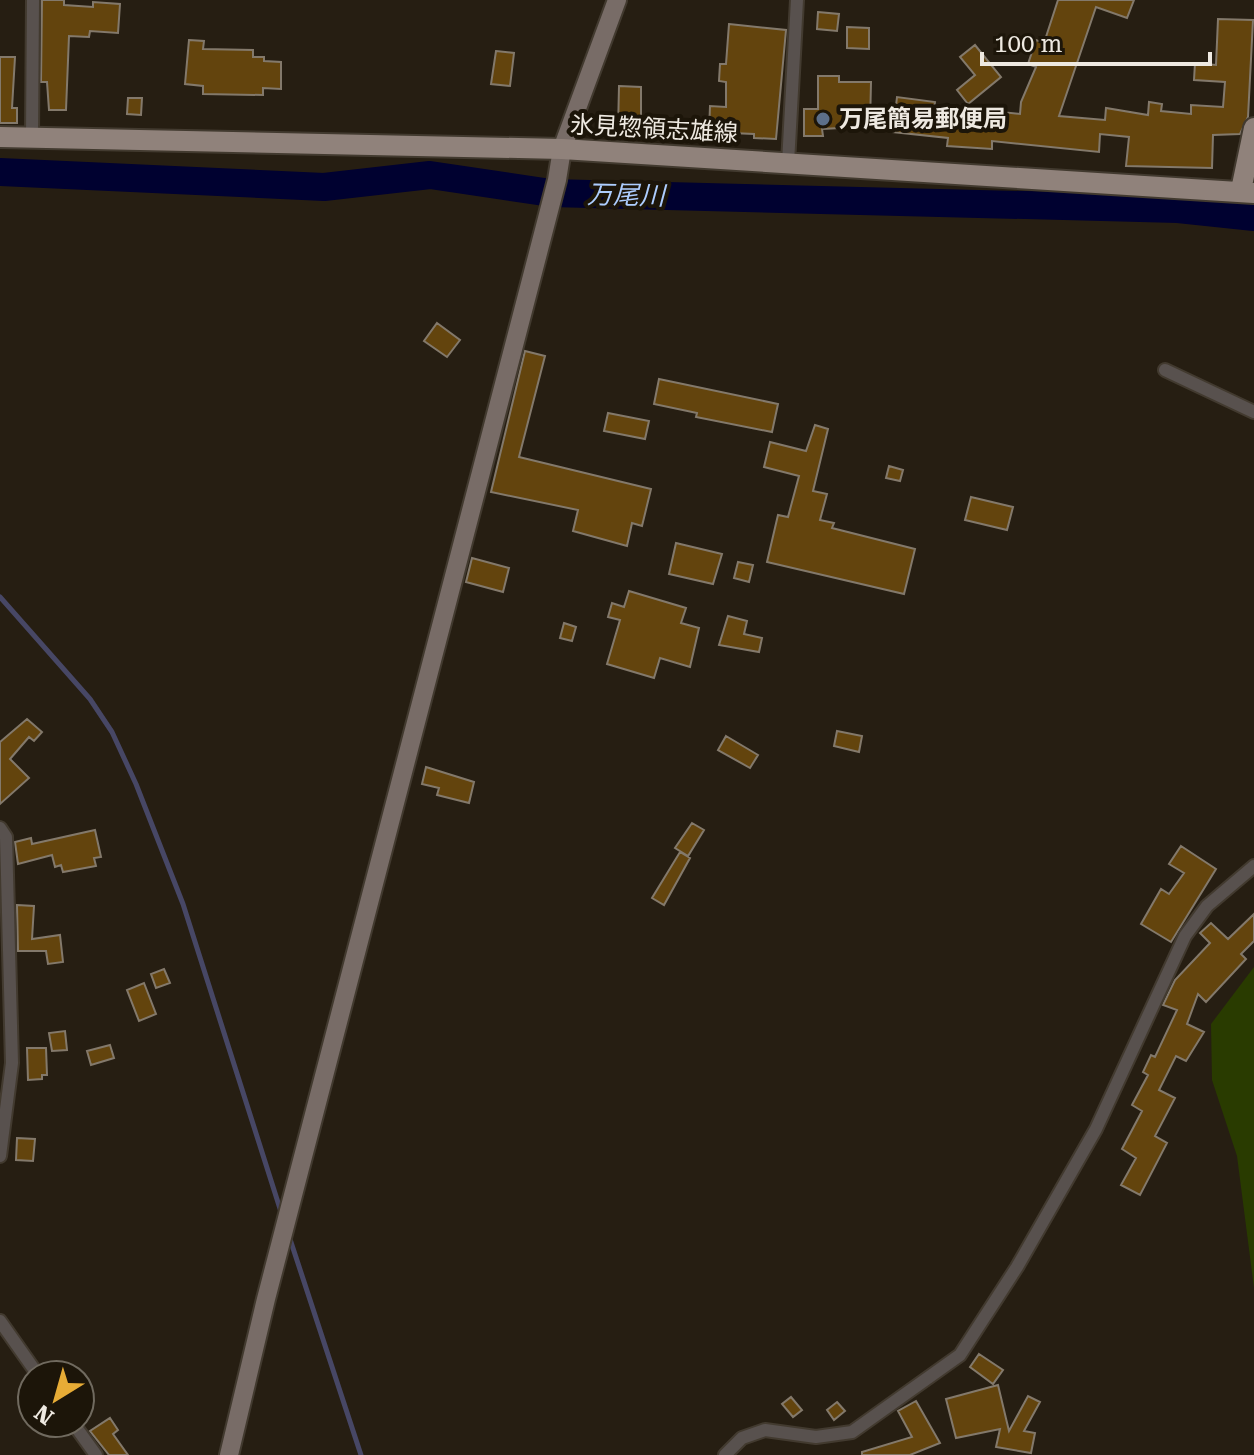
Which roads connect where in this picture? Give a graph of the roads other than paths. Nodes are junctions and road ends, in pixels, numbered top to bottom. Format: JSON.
{"nodes":[{"id":1,"x":33,"y":0,"type":"edge"},
{"id":2,"x":617,"y":0,"type":"edge"},
{"id":3,"x":797,"y":0,"type":"edge"},
{"id":4,"x":1254,"y":128,"type":"edge"},
{"id":5,"x":0,"y":137,"type":"edge"},
{"id":6,"x":32,"y":137,"type":"junction"},
{"id":7,"x":562,"y":149,"type":"junction"},
{"id":8,"x":788,"y":163,"type":"junction"},
{"id":9,"x":1248,"y":191,"type":"edge"},
{"id":10,"x":1165,"y":370,"type":"dead end"},
{"id":11,"x":1254,"y":412,"type":"edge"},
{"id":12,"x":0,"y":828,"type":"edge"},
{"id":13,"x":1254,"y":866,"type":"edge"},
{"id":14,"x":0,"y":1156,"type":"edge"},
{"id":15,"x":0,"y":1321,"type":"edge"},
{"id":16,"x":27,"y":1359,"type":"edge"},
{"id":17,"x":229,"y":1455,"type":"edge"},
{"id":18,"x":725,"y":1455,"type":"edge"}],
"edges":[{"from":1,"to":6,"type":"street"},
{"from":2,"to":7,"type":"street"},
{"from":3,"to":8,"type":"street"},
{"from":4,"to":9,"type":"main road","name":"氷見惣領志雄線"},
{"from":5,"to":6,"type":"main road","name":"氷見惣領志雄線"},
{"from":6,"to":7,"type":"main road","name":"氷見惣領志雄線"},
{"from":7,"to":8,"type":"main road","name":"氷見惣領志雄線"},
{"from":7,"to":17,"type":"street"},
{"from":8,"to":9,"type":"main road","name":"氷見惣領志雄線"},
{"from":10,"to":11,"type":"street"},
{"from":12,"to":14,"type":"street"},
{"from":13,"to":18,"type":"street"},
{"from":15,"to":16,"type":"street"}]}
